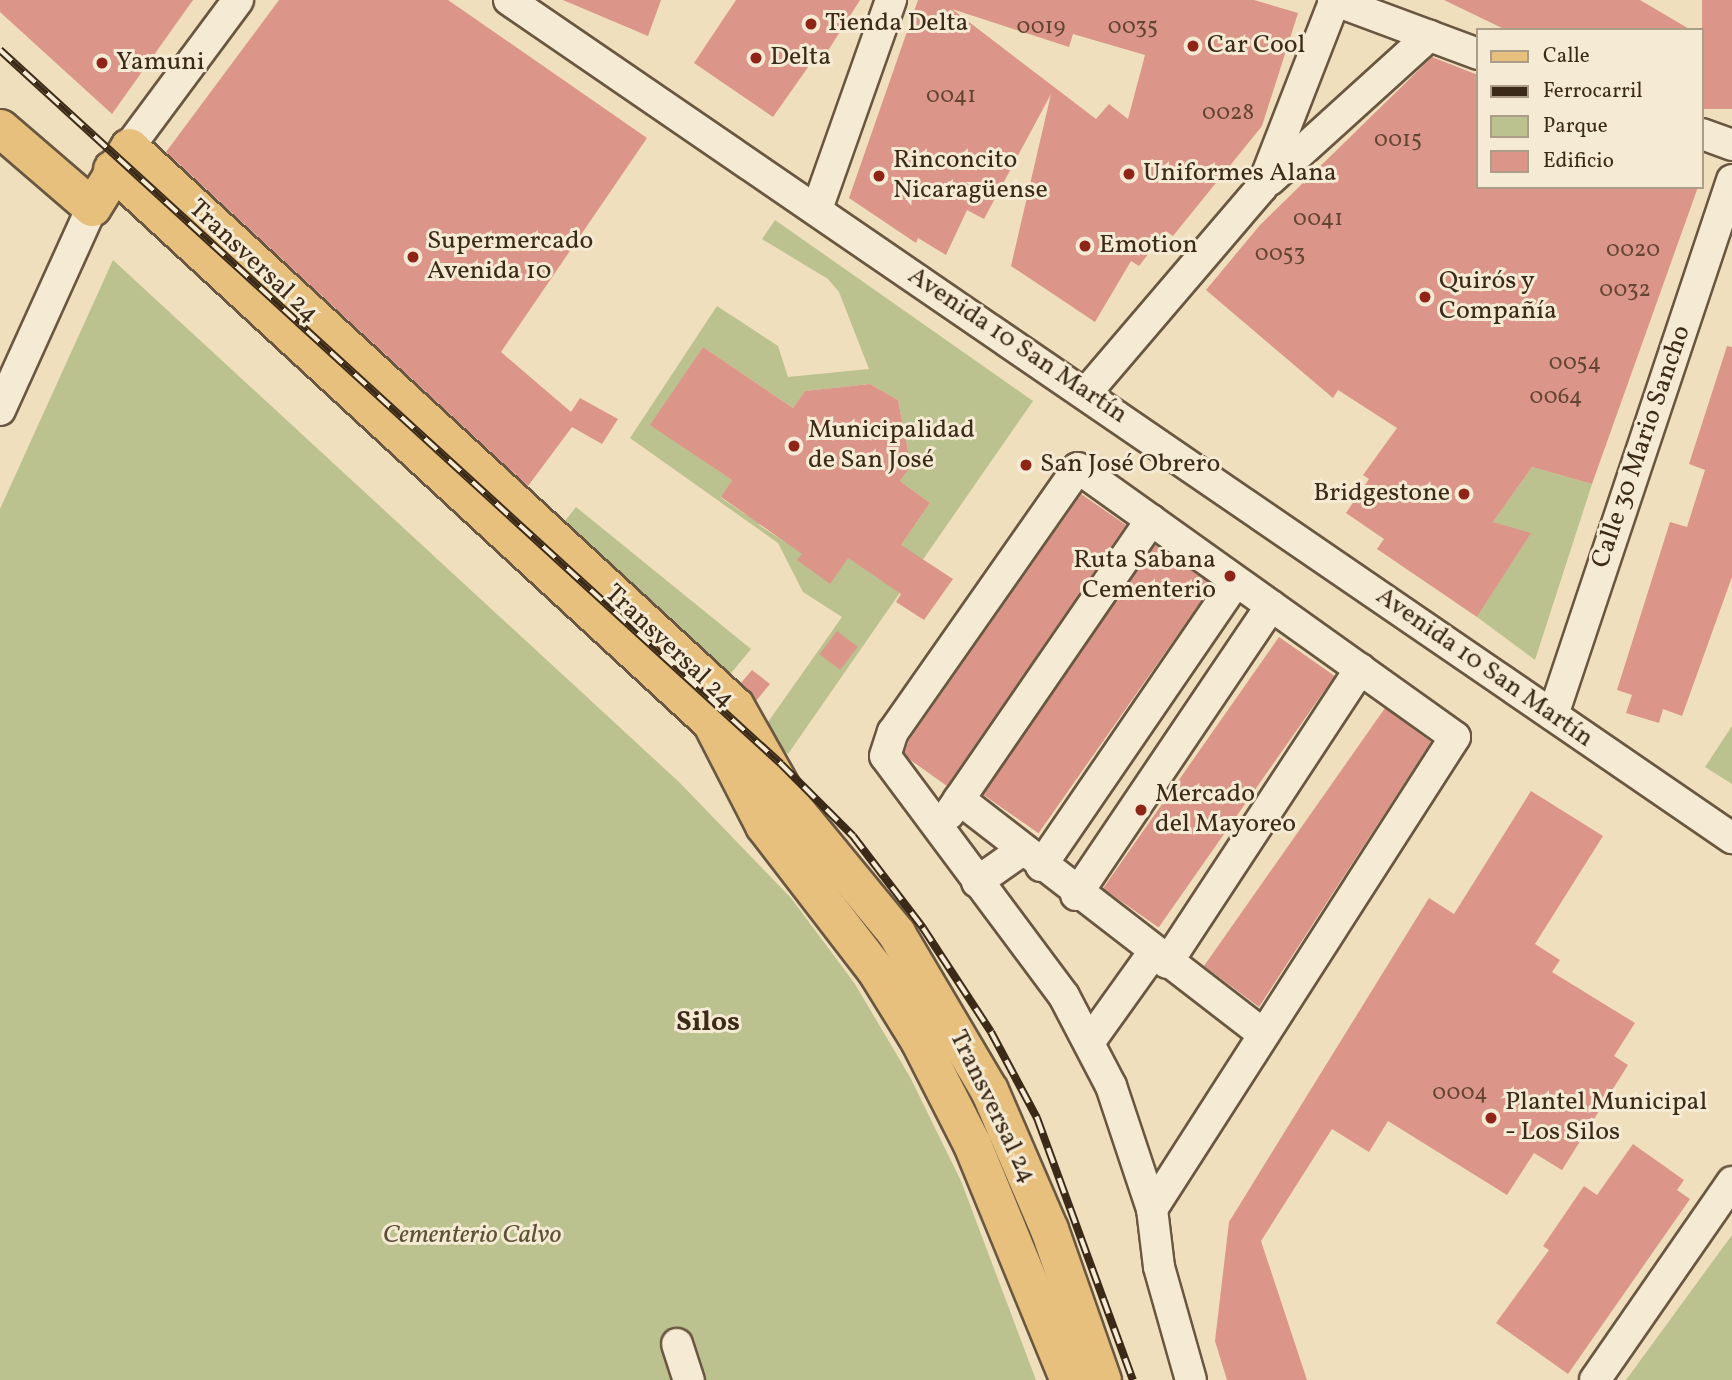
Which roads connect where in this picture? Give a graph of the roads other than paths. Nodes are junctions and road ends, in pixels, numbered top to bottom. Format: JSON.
{"nodes":[{"id":1,"x":238,"y":0,"type":"edge"},
{"id":2,"x":509,"y":0,"type":"edge"},
{"id":3,"x":891,"y":0,"type":"edge"},
{"id":4,"x":1334,"y":0,"type":"edge"},
{"id":5,"x":1429,"y":36,"type":"junction"},
{"id":6,"x":1476,"y":53,"type":"edge"},
{"id":7,"x":0,"y":128,"type":"edge"},
{"id":8,"x":1704,"y":135,"type":"edge"},
{"id":9,"x":1732,"y":145,"type":"edge"},
{"id":10,"x":120,"y":158,"type":"junction"},
{"id":11,"x":1732,"y":180,"type":"edge"},
{"id":12,"x":1262,"y":187,"type":"junction"},
{"id":13,"x":92,"y":207,"type":"junction"},
{"id":14,"x":817,"y":209,"type":"junction"},
{"id":15,"x":1086,"y":393,"type":"junction"},
{"id":16,"x":0,"y":410,"type":"edge"},
{"id":17,"x":1151,"y":520,"type":"junction"},
{"id":18,"x":1236,"y":581,"type":"junction"},
{"id":19,"x":1271,"y":606,"type":"junction"},
{"id":20,"x":1360,"y":669,"type":"junction"},
{"id":21,"x":1552,"y":715,"type":"junction"},
{"id":22,"x":959,"y":799,"type":"junction"},
{"id":23,"x":938,"y":829,"type":"junction"},
{"id":24,"x":1732,"y":838,"type":"edge"},
{"id":25,"x":1031,"y":859,"type":"junction"},
{"id":26,"x":977,"y":882,"type":"junction"},
{"id":27,"x":1076,"y":895,"type":"junction"},
{"id":28,"x":1160,"y":958,"type":"junction"},
{"id":29,"x":1262,"y":1033,"type":"junction"},
{"id":30,"x":1090,"y":1041,"type":"junction"},
{"id":31,"x":1732,"y":1182,"type":"edge"},
{"id":32,"x":1153,"y":1209,"type":"junction"},
{"id":33,"x":1072,"y":1339,"type":"junction"},
{"id":34,"x":677,"y":1344,"type":"dead end"},
{"id":35,"x":689,"y":1380,"type":"edge"},
{"id":36,"x":1069,"y":1380,"type":"edge"},
{"id":37,"x":1102,"y":1380,"type":"edge"},
{"id":38,"x":1191,"y":1380,"type":"edge"},
{"id":39,"x":1595,"y":1380,"type":"edge"}],
"edges":[{"from":1,"to":10,"type":"street"},
{"from":2,"to":14,"type":"street","name":"Avenida 10 San Martín"},
{"from":3,"to":14,"type":"street"},
{"from":4,"to":5,"type":"street"},
{"from":4,"to":12,"type":"street"},
{"from":5,"to":6,"type":"street"},
{"from":5,"to":12,"type":"street"},
{"from":7,"to":13,"type":"main road"},
{"from":8,"to":9,"type":"street"},
{"from":10,"to":13,"type":"main road"},
{"from":10,"to":33,"type":"main road","name":"Transversal 24"},
{"from":11,"to":21,"type":"street","name":"Calle 30 Mario Sancho"},
{"from":12,"to":15,"type":"street"},
{"from":13,"to":16,"type":"street"},
{"from":14,"to":15,"type":"street","name":"Avenida 10 San Martín"},
{"from":15,"to":21,"type":"street","name":"Avenida 10 San Martín"},
{"from":17,"to":18,"type":"street"},
{"from":17,"to":22,"type":"street"},
{"from":17,"to":23,"type":"street"},
{"from":18,"to":19,"type":"street"},
{"from":18,"to":25,"type":"street"},
{"from":19,"to":20,"type":"street"},
{"from":19,"to":27,"type":"street"},
{"from":20,"to":28,"type":"street"},
{"from":20,"to":29,"type":"street"},
{"from":21,"to":24,"type":"street","name":"Avenida 10 San Martín"},
{"from":22,"to":23,"type":"street"},
{"from":22,"to":25,"type":"street"},
{"from":23,"to":26,"type":"street"},
{"from":25,"to":26,"type":"street"},
{"from":25,"to":27,"type":"street"},
{"from":26,"to":30,"type":"street"},
{"from":27,"to":28,"type":"street"},
{"from":28,"to":29,"type":"street"},
{"from":28,"to":30,"type":"street"},
{"from":29,"to":32,"type":"street"},
{"from":30,"to":32,"type":"street"},
{"from":31,"to":39,"type":"street"},
{"from":32,"to":38,"type":"street"},
{"from":33,"to":36,"type":"main road","name":"Transversal 24"},
{"from":33,"to":37,"type":"main road","name":"Transversal 24"},
{"from":34,"to":35,"type":"street"}]}
